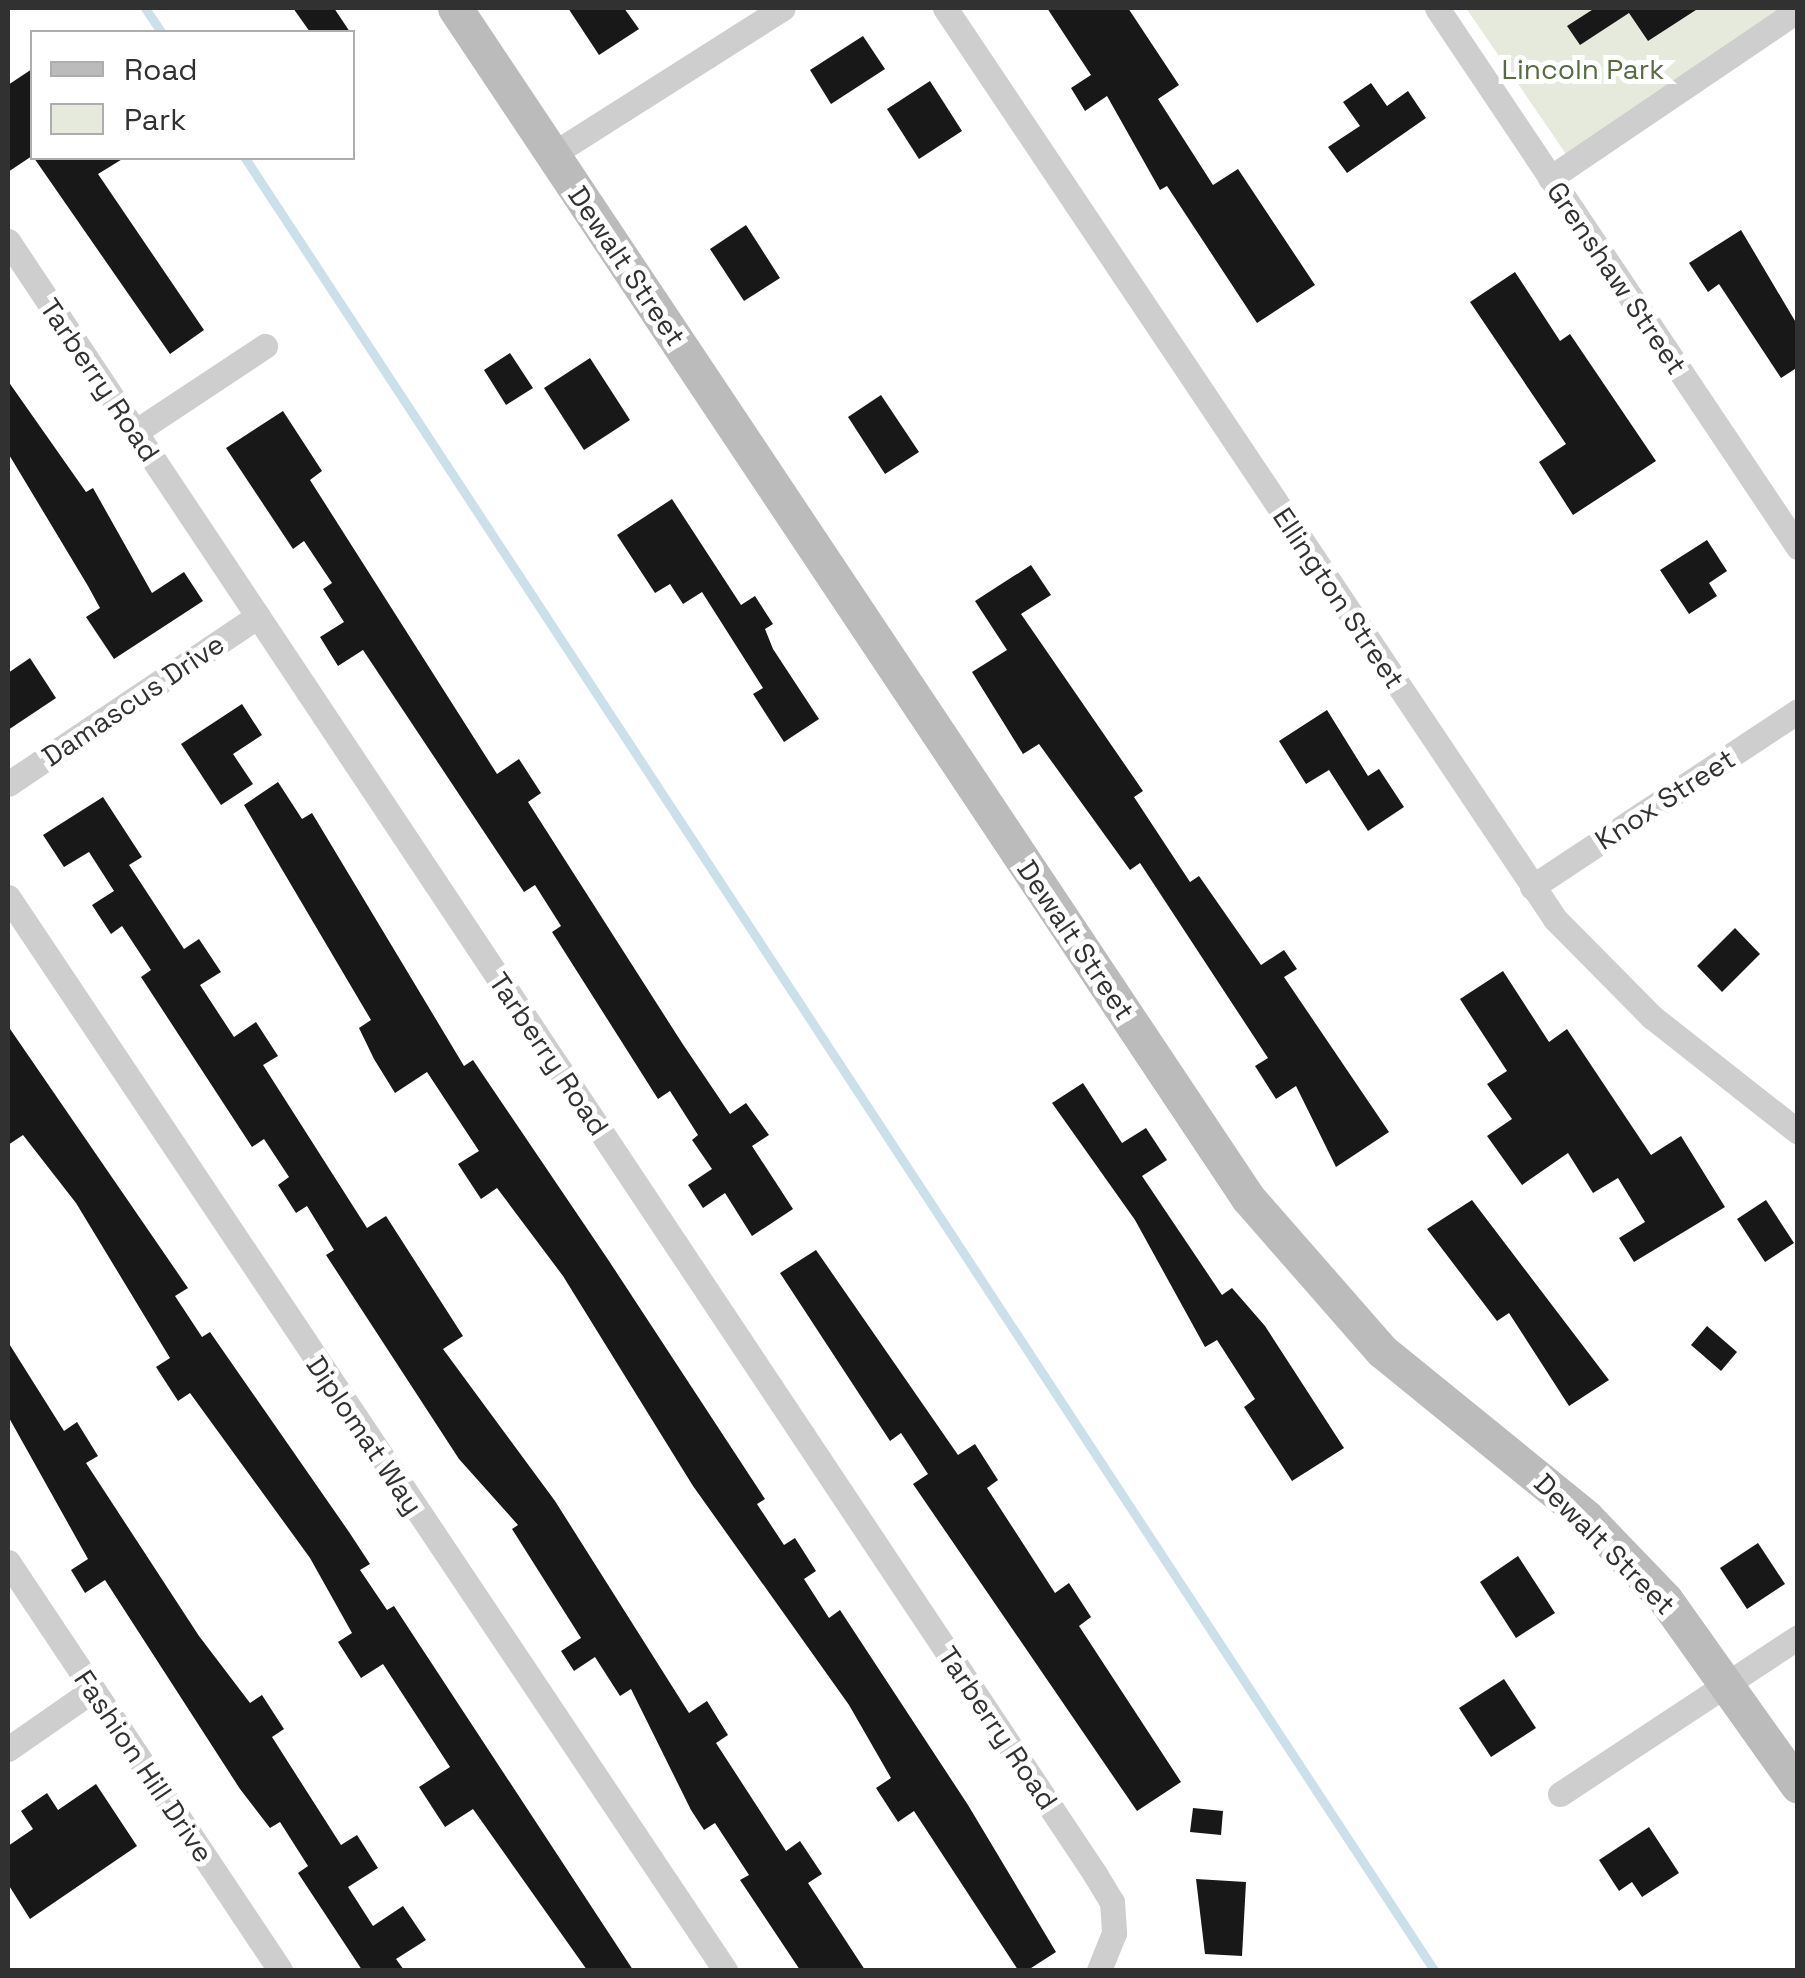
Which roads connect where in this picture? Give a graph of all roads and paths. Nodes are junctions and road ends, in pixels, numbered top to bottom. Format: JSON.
{"nodes":[{"id":1,"x":456,"y":8,"type":"edge"},
{"id":2,"x":783,"y":8,"type":"edge"},
{"id":3,"x":945,"y":8,"type":"edge"},
{"id":4,"x":1437,"y":8,"type":"edge"},
{"id":5,"x":1798,"y":10,"type":"edge"},
{"id":6,"x":553,"y":154,"type":"junction"},
{"id":7,"x":1550,"y":178,"type":"junction"},
{"id":8,"x":8,"y":241,"type":"edge"},
{"id":9,"x":266,"y":346,"type":"dead end"},
{"id":10,"x":135,"y":432,"type":"junction"},
{"id":11,"x":1798,"y":547,"type":"edge"},
{"id":12,"x":258,"y":616,"type":"junction"},
{"id":13,"x":1798,"y":711,"type":"edge"},
{"id":14,"x":8,"y":784,"type":"edge"},
{"id":15,"x":1532,"y":887,"type":"junction"},
{"id":16,"x":8,"y":898,"type":"edge"},
{"id":17,"x":1798,"y":1132,"type":"edge"},
{"id":18,"x":8,"y":1562,"type":"edge"},
{"id":19,"x":1798,"y":1637,"type":"edge"},
{"id":20,"x":1727,"y":1684,"type":"junction"},
{"id":21,"x":93,"y":1690,"type":"junction"},
{"id":22,"x":8,"y":1749,"type":"edge"},
{"id":23,"x":1798,"y":1786,"type":"edge"},
{"id":24,"x":1560,"y":1794,"type":"dead end"},
{"id":25,"x":280,"y":1970,"type":"edge"},
{"id":26,"x":724,"y":1970,"type":"edge"},
{"id":27,"x":1099,"y":1970,"type":"edge"}],
"edges":[{"from":1,"to":6,"type":"street","name":"Dewalt Street"},
{"from":2,"to":6,"type":"street"},
{"from":3,"to":15,"type":"street","name":"Ellington Street"},
{"from":4,"to":7,"type":"street","name":"Grenshaw Street"},
{"from":5,"to":7,"type":"street"},
{"from":6,"to":20,"type":"street","name":"Dewalt Street"},
{"from":7,"to":11,"type":"street","name":"Grenshaw Street"},
{"from":8,"to":10,"type":"street","name":"Tarberry Road"},
{"from":9,"to":10,"type":"street"},
{"from":10,"to":12,"type":"street","name":"Tarberry Road"},
{"from":12,"to":14,"type":"street","name":"Damascus Drive"},
{"from":12,"to":27,"type":"street","name":"Tarberry Road"},
{"from":13,"to":15,"type":"street","name":"Knox Street"},
{"from":15,"to":17,"type":"street","name":"Ellington Street"},
{"from":16,"to":26,"type":"street","name":"Diplomat Way"},
{"from":18,"to":21,"type":"street","name":"Fashion Hill Drive"},
{"from":19,"to":20,"type":"street"},
{"from":20,"to":23,"type":"street","name":"Dewalt Street"},
{"from":20,"to":24,"type":"street"},
{"from":21,"to":22,"type":"street"},
{"from":21,"to":25,"type":"street","name":"Fashion Hill Drive"}]}
